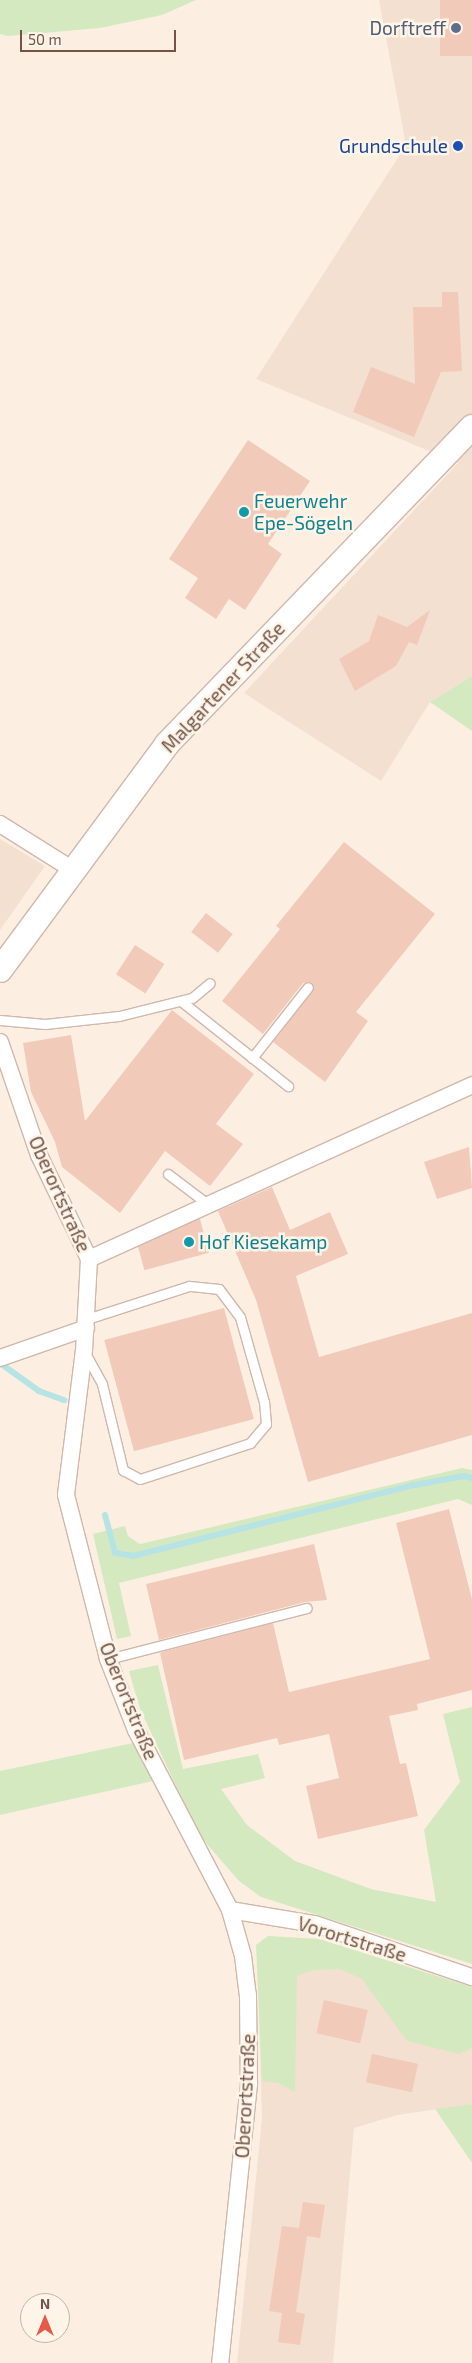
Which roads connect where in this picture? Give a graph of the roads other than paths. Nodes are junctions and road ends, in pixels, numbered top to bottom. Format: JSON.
{"nodes":[{"id":1,"x":472,"y":427,"type":"edge"},
{"id":2,"x":0,"y":824,"type":"edge"},
{"id":3,"x":73,"y":870,"type":"junction"},
{"id":4,"x":0,"y":970,"type":"edge"},
{"id":5,"x":210,"y":983,"type":"dead end"},
{"id":6,"x":308,"y":986,"type":"dead end"},
{"id":7,"x":181,"y":1001,"type":"junction"},
{"id":8,"x":0,"y":1020,"type":"edge"},
{"id":9,"x":0,"y":1042,"type":"edge"},
{"id":10,"x":252,"y":1058,"type":"junction"},
{"id":11,"x":472,"y":1085,"type":"edge"},
{"id":12,"x":288,"y":1086,"type":"dead end"},
{"id":13,"x":168,"y":1174,"type":"dead end"},
{"id":14,"x":209,"y":1205,"type":"junction"},
{"id":15,"x":89,"y":1259,"type":"junction"},
{"id":16,"x":86,"y":1324,"type":"junction"},
{"id":17,"x":84,"y":1350,"type":"junction"},
{"id":18,"x":3,"y":1357,"type":"edge"},
{"id":19,"x":307,"y":1608,"type":"dead end"},
{"id":20,"x":108,"y":1659,"type":"junction"},
{"id":21,"x":230,"y":1910,"type":"junction"},
{"id":22,"x":472,"y":1977,"type":"edge"},
{"id":23,"x":220,"y":2363,"type":"edge"}],
"edges":[{"from":1,"to":3,"type":"street","name":"Malgartener Straße"},
{"from":2,"to":3,"type":"street"},
{"from":3,"to":4,"type":"street","name":"Malgartener Straße"},
{"from":5,"to":7,"type":"lane"},
{"from":6,"to":10,"type":"lane"},
{"from":7,"to":8,"type":"lane"},
{"from":7,"to":10,"type":"lane"},
{"from":9,"to":15,"type":"street","name":"Oberortstraße"},
{"from":10,"to":12,"type":"lane"},
{"from":11,"to":14,"type":"street"},
{"from":13,"to":14,"type":"lane"},
{"from":14,"to":15,"type":"street"},
{"from":15,"to":16,"type":"street","name":"Oberortstraße"},
{"from":16,"to":17,"type":"street","name":"Oberortstraße"},
{"from":16,"to":17,"type":"lane"},
{"from":16,"to":18,"type":"street"},
{"from":17,"to":20,"type":"street","name":"Oberortstraße"},
{"from":19,"to":20,"type":"lane"},
{"from":20,"to":21,"type":"street","name":"Oberortstraße"},
{"from":21,"to":22,"type":"street","name":"Vorortstraße"},
{"from":21,"to":23,"type":"street","name":"Oberortstraße"}]}
